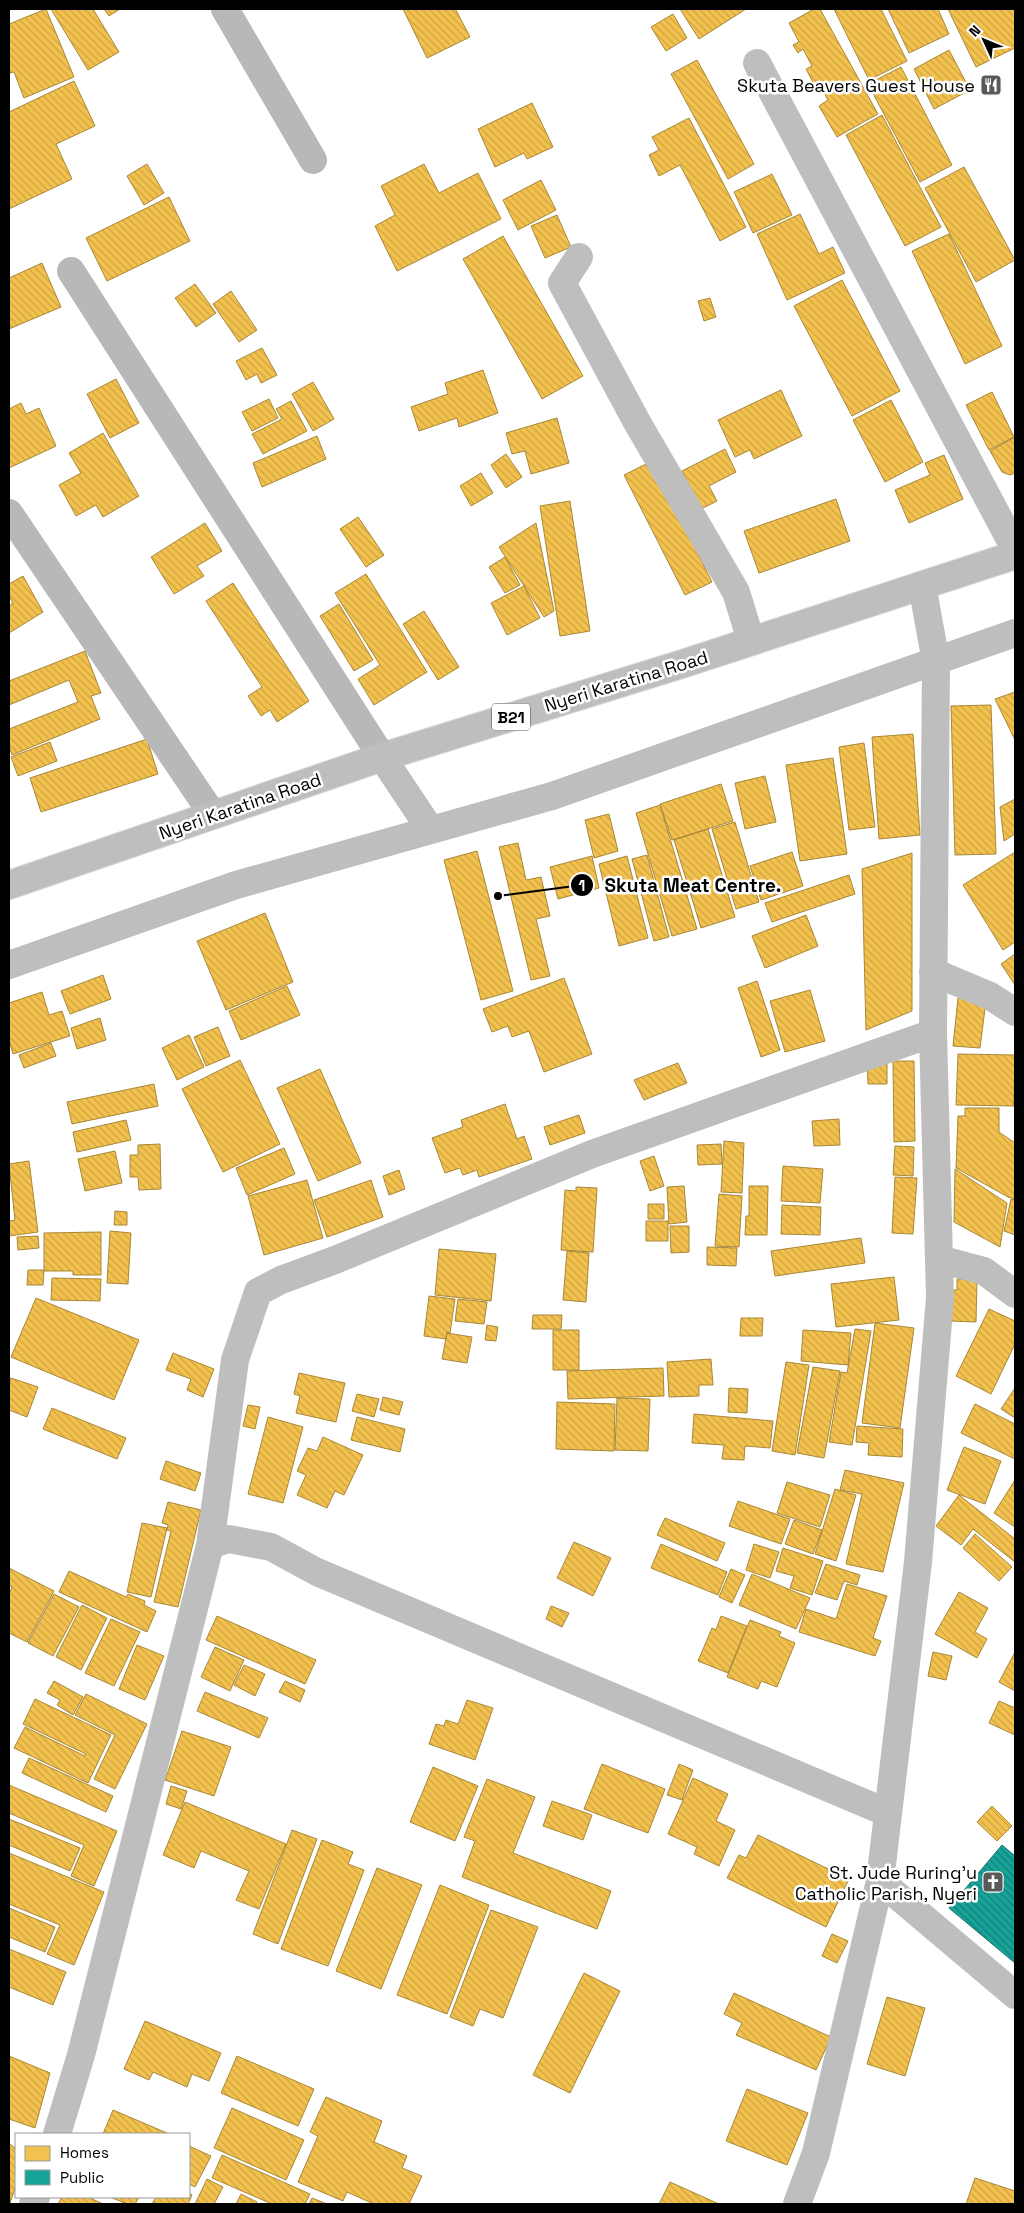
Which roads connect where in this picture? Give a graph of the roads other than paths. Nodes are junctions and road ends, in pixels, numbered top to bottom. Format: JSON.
{"nodes":[{"id":1,"x":226,"y":9,"type":"edge"},
{"id":2,"x":757,"y":63,"type":"dead end"},
{"id":3,"x":313,"y":160,"type":"dead end"},
{"id":4,"x":579,"y":257,"type":"dead end"},
{"id":5,"x":71,"y":271,"type":"dead end"},
{"id":6,"x":9,"y":513,"type":"edge"},
{"id":7,"x":1015,"y":549,"type":"edge"},
{"id":8,"x":1015,"y":555,"type":"edge"},
{"id":9,"x":922,"y":586,"type":"junction"},
{"id":10,"x":1015,"y":633,"type":"edge"},
{"id":11,"x":751,"y":641,"type":"junction"},
{"id":12,"x":936,"y":662,"type":"junction"},
{"id":13,"x":382,"y":758,"type":"junction"},
{"id":14,"x":213,"y":815,"type":"junction"},
{"id":15,"x":430,"y":829,"type":"junction"},
{"id":16,"x":9,"y":885,"type":"edge"},
{"id":17,"x":9,"y":965,"type":"edge"},
{"id":18,"x":933,"y":972,"type":"junction"},
{"id":19,"x":1015,"y":1012,"type":"edge"},
{"id":20,"x":933,"y":1033,"type":"junction"},
{"id":21,"x":939,"y":1259,"type":"junction"},
{"id":22,"x":1015,"y":1294,"type":"edge"},
{"id":23,"x":210,"y":1545,"type":"junction"},
{"id":24,"x":888,"y":1813,"type":"junction"},
{"id":25,"x":880,"y":1881,"type":"junction"},
{"id":26,"x":1015,"y":1995,"type":"edge"},
{"id":27,"x":57,"y":2133,"type":"edge"},
{"id":28,"x":797,"y":2204,"type":"edge"}],
"edges":[{"from":1,"to":3,"type":"street"},
{"from":2,"to":7,"type":"main road"},
{"from":4,"to":11,"type":"main road"},
{"from":5,"to":13,"type":"street"},
{"from":6,"to":14,"type":"street"},
{"from":8,"to":9,"type":"main road","name":"Nyeri Karatina Road","number":"B21"},
{"from":9,"to":11,"type":"main road","name":"Nyeri Karatina Road","number":"B21"},
{"from":9,"to":12,"type":"main road"},
{"from":10,"to":12,"type":"main road"},
{"from":11,"to":13,"type":"main road","name":"Nyeri Karatina Road","number":"B21"},
{"from":12,"to":15,"type":"main road"},
{"from":12,"to":18,"type":"main road"},
{"from":13,"to":14,"type":"main road","name":"Nyeri Karatina Road","number":"B21"},
{"from":13,"to":15,"type":"main road"},
{"from":14,"to":16,"type":"main road","name":"Nyeri Karatina Road","number":"B21"},
{"from":15,"to":17,"type":"main road"},
{"from":18,"to":19,"type":"main road"},
{"from":18,"to":20,"type":"main road"},
{"from":20,"to":21,"type":"main road"},
{"from":20,"to":23,"type":"main road"},
{"from":21,"to":22,"type":"main road"},
{"from":21,"to":24,"type":"main road"},
{"from":23,"to":24,"type":"main road"},
{"from":23,"to":27,"type":"main road"},
{"from":24,"to":25,"type":"main road"},
{"from":25,"to":26,"type":"main road"},
{"from":25,"to":28,"type":"main road"}]}
